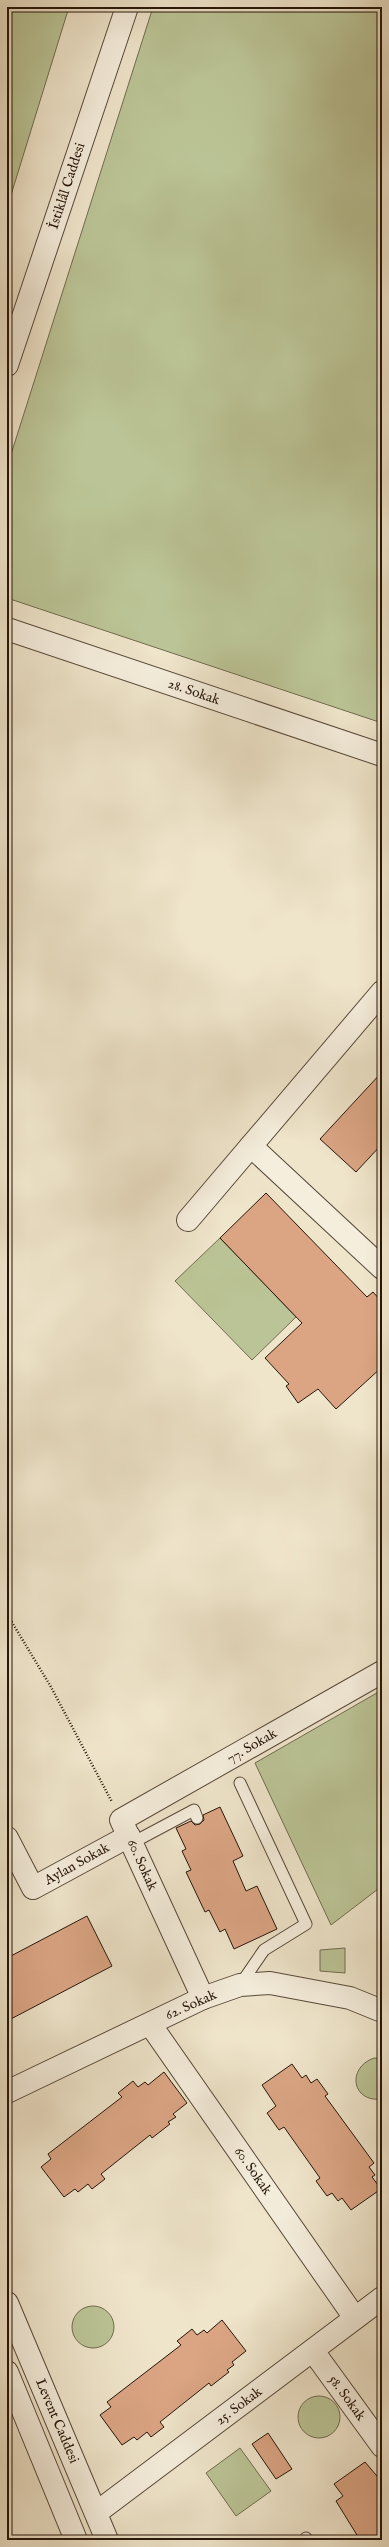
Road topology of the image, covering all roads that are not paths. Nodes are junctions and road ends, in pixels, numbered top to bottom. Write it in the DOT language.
graph roads {
  1 [pos="127,7"];
  2 [pos="7,366"];
  3 [pos="7,629"];
  4 [pos="382,755"];
  5 [pos="382,992"];
  6 [pos="251,1146"];
  7 [pos="188,1220"];
  8 [pos="382,1268"];
  9 [pos="382,1672"];
  10 [pos="240,1783"];
  11 [pos="197,1818"];
  12 [pos="127,1833"];
  13 [pos="7,1838"];
  14 [pos="240,1985"];
  15 [pos="203,1998"];
  16 [pos="382,2011"];
  17 [pos="150,2024"];
  18 [pos="8,2092"];
  19 [pos="382,2298"];
  20 [pos="7,2303"];
  21 [pos="355,2318"];
  22 [pos="313,2351"];
  23 [pos="7,2372"];
  24 [pos="382,2446"];
  25 [pos="96,2513"];
  26 [pos="76,2540"];
  27 [pos="107,2540"];
  1 -- 2 [label="street, İstiklâl Caddesi"];
  3 -- 4 [label="street, 28. Sokak"];
  5 -- 6 [label="street"];
  6 -- 7 [label="street"];
  6 -- 8 [label="street"];
  9 -- 12 [label="street, 77. Sokak"];
  10 -- 14 [label="lane"];
  11 -- 12 [label="lane"];
  12 -- 13 [label="street, Aylan Sokak"];
  12 -- 15 [label="street, 60. Sokak"];
  14 -- 15 [label="street, 62. Sokak"];
  14 -- 16 [label="street, 62. Sokak"];
  15 -- 17 [label="street, 62. Sokak"];
  17 -- 18 [label="street, 62. Sokak"];
  17 -- 21 [label="street, 60. Sokak"];
  19 -- 21 [label="street, 25. Sokak"];
  20 -- 25 [label="street, Levent Caddesi"];
  21 -- 22 [label="street, 25. Sokak"];
  22 -- 24 [label="street, 58. Sokak"];
  22 -- 25 [label="street, 25. Sokak"];
  23 -- 26 [label="street"];
  25 -- 27 [label="street, Levent Caddesi"];
}
